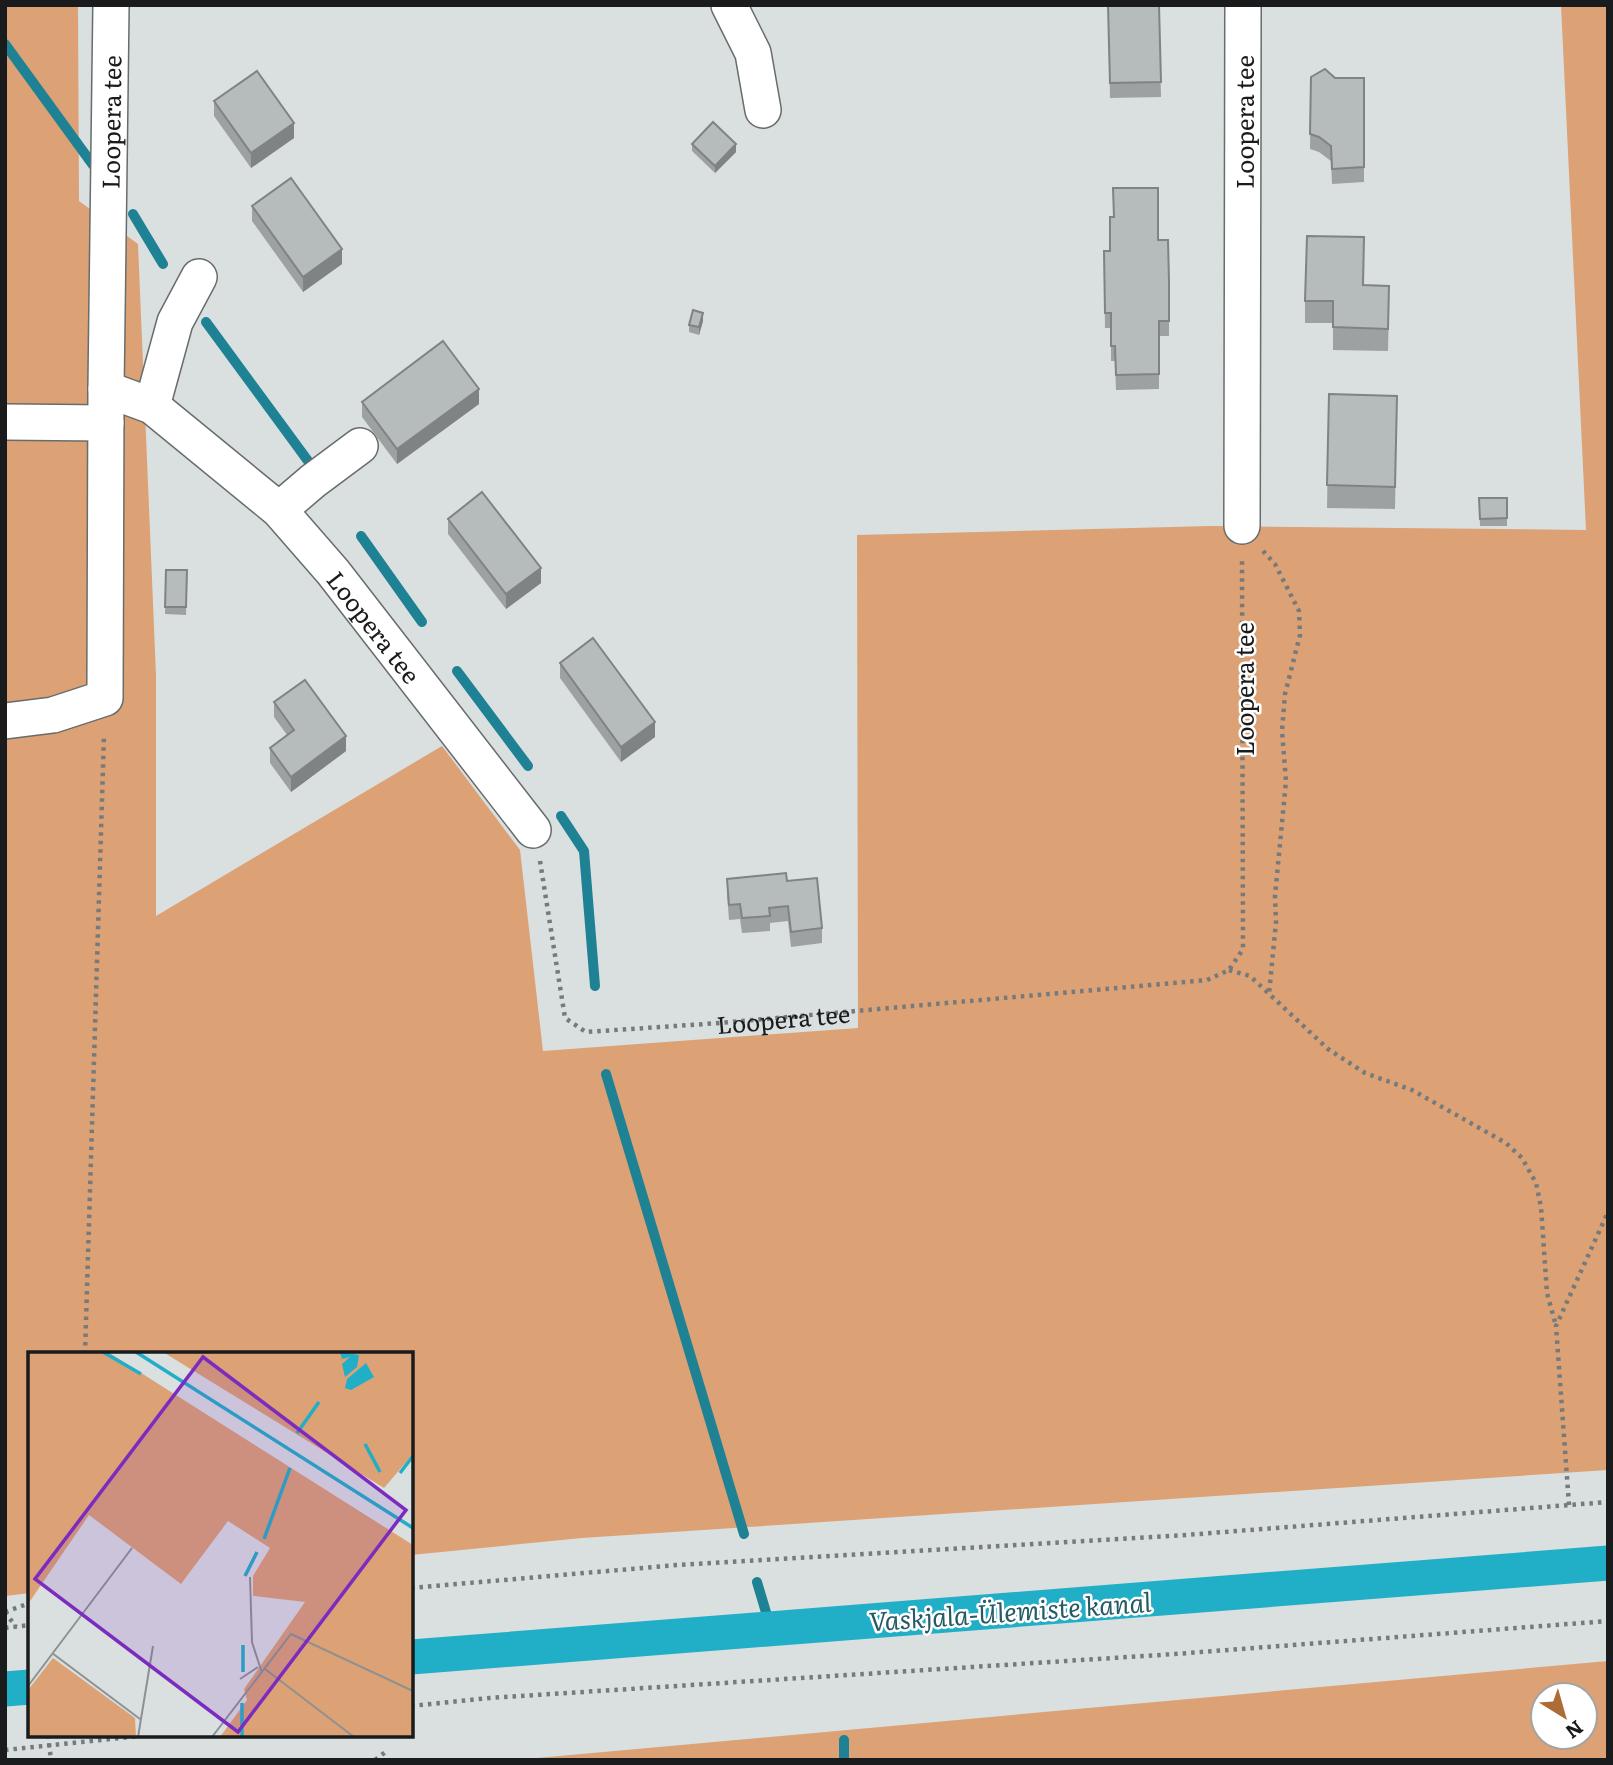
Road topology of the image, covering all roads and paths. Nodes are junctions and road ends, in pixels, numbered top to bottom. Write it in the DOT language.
graph roads {
  1 [pos="111,5"];
  2 [pos="729,5"];
  3 [pos="1243,5"];
  4 [pos="763,110"];
  5 [pos="199,276"];
  6 [pos="106,406"];
  7 [pos="152,406"];
  8 [pos="5,422"];
  9 [pos="360,446"];
  10 [pos="279,510"];
  11 [pos="1242,526"];
  12 [pos="105,698"];
  13 [pos="5,721"];
  14 [pos="533,830"];
  15 [pos="1229,970"];
  16 [pos="1269,994"];
  17 [pos="1608,1212"];
  18 [pos="1556,1326"];
  19 [pos="85,1352"];
  20 [pos="1608,1502"];
  21 [pos="1569,1505"];
  22 [pos="413,1588"];
  23 [pos="28,1604"];
  24 [pos="5,1612"];
  25 [pos="1608,1621"];
  26 [pos="28,1625"];
  27 [pos="16,1627"];
  28 [pos="5,1628"];
  29 [pos="413,1706"];
  30 [pos="48,1737"];
  31 [pos="131,1737"];
  32 [pos="49,1746"];
  33 [pos="5,1750"];
  34 [pos="388,1750"];
  35 [pos="51,1760"];
  36 [pos="375,1760"];
  1 -- 6 [label="street, Loopera tee"];
  2 -- 4 [label="street"];
  3 -- 11 [label="street, Loopera tee"];
  5 -- 7 [label="street"];
  6 -- 7 [label="street, Loopera tee"];
  6 -- 8 [label="street"];
  6 -- 12 [label="street"];
  7 -- 10 [label="street, Loopera tee"];
  9 -- 10 [label="street"];
  10 -- 14 [label="street, Loopera tee"];
  11 -- 15 [label="path, Loopera tee"];
  11 -- 16 [label="path"];
  12 -- 13 [label="street"];
  12 -- 19 [label="path"];
  14 -- 15 [label="path, Loopera tee"];
  15 -- 16 [label="path"];
  16 -- 18 [label="path"];
  17 -- 18 [label="path"];
  18 -- 21 [label="path"];
  20 -- 21 [label="path"];
  21 -- 22 [label="path"];
  23 -- 24 [label="path"];
  24 -- 27 [label="path"];
  25 -- 29 [label="path"];
  26 -- 27 [label="path"];
  27 -- 28 [label="path"];
  30 -- 32 [label="path"];
  31 -- 32 [label="path"];
  32 -- 33 [label="path"];
  32 -- 35 [label="path"];
  34 -- 36 [label="path"];
}
